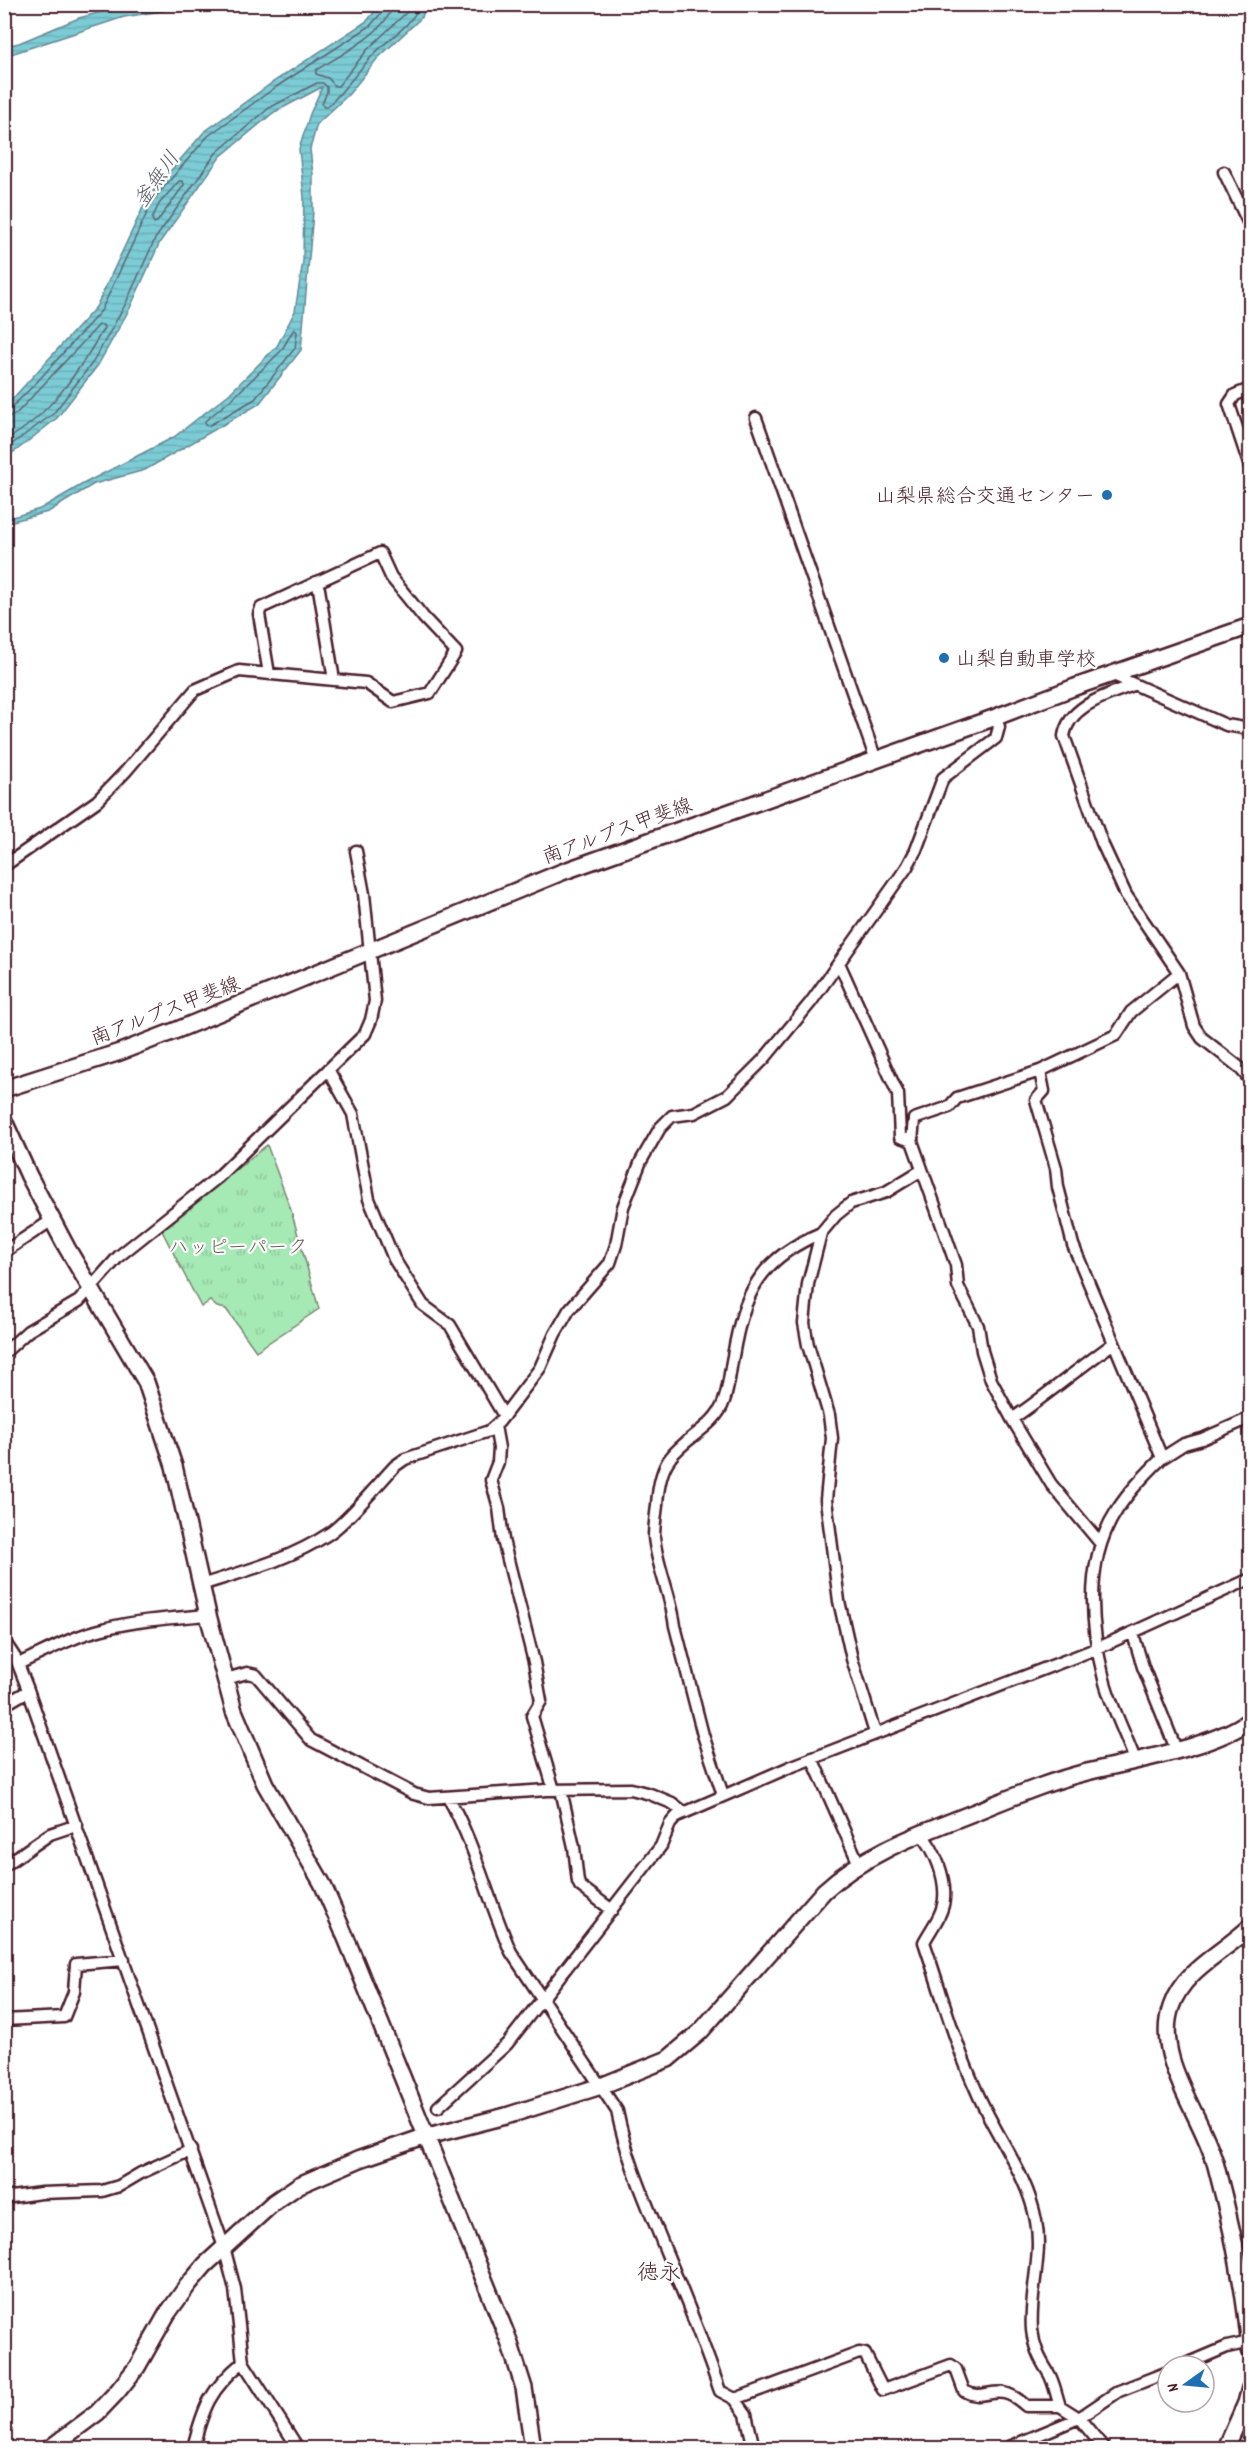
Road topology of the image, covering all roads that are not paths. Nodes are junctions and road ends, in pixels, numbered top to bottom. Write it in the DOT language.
graph roads {
  1 [pos="1224,172"];
  2 [pos="1251,226"];
  3 [pos="1251,389"];
  4 [pos="756,418"];
  5 [pos="1251,467"];
  6 [pos="316,582"];
  7 [pos="1251,626"];
  8 [pos="269,674"];
  9 [pos="1111,674"];
  10 [pos="334,680"];
  11 [pos="1133,685"];
  12 [pos="1075,687"];
  13 [pos="1087,704"];
  14 [pos="996,717"];
  15 [pos="1251,729"];
  16 [pos="876,760"];
  17 [pos="356,851"];
  18 [pos="4,866"];
  19 [pos="370,950"];
  20 [pos="839,963"];
  21 [pos="1179,973"];
  22 [pos="329,1071"];
  23 [pos="1040,1071"];
  24 [pos="1251,1080"];
  25 [pos="4,1089"];
  26 [pos="4,1121"];
  27 [pos="912,1141"];
  28 [pos="922,1170"];
  29 [pos="52,1220"];
  30 [pos="820,1233"];
  31 [pos="4,1252"];
  32 [pos="91,1287"];
  33 [pos="1114,1343"];
  34 [pos="4,1353"];
  35 [pos="504,1416"];
  36 [pos="1251,1418"];
  37 [pos="1012,1419"];
  38 [pos="495,1426"];
  39 [pos="1162,1458"];
  40 [pos="1101,1544"];
  41 [pos="1251,1579"];
  42 [pos="201,1585"];
  43 [pos="208,1615"];
  44 [pos="1132,1634"];
  45 [pos="4,1641"];
  46 [pos="1098,1648"];
  47 [pos="18,1664"];
  48 [pos="226,1679"];
  49 [pos="28,1691"];
  50 [pos="4,1705"];
  51 [pos="1251,1719"];
  52 [pos="875,1733"];
  53 [pos="1176,1749"];
  54 [pos="812,1758"];
  55 [pos="1136,1760"];
  56 [pos="557,1790"];
  57 [pos="723,1795"];
  58 [pos="448,1797"];
  59 [pos="684,1812"];
  60 [pos="77,1826"];
  61 [pos="921,1834"];
  62 [pos="859,1864"];
  63 [pos="4,1866"];
  64 [pos="612,1910"];
  65 [pos="1251,1927"];
  66 [pos="124,1960"];
  67 [pos="543,1998"];
  68 [pos="4,2020"];
  69 [pos="601,2086"];
  70 [pos="438,2107"];
  71 [pos="424,2137"];
  72 [pos="191,2150"];
  73 [pos="4,2198"];
  74 [pos="224,2247"];
  75 [pos="1250,2342"];
  76 [pos="1251,2350"];
  77 [pos="1210,2354"];
  78 [pos="243,2362"];
  79 [pos="1156,2377"];
  80 [pos="1251,2388"];
  81 [pos="735,2399"];
  82 [pos="1060,2406"];
  83 [pos="1079,2418"];
  84 [pos="50,2448"];
  85 [pos="193,2448"];
  86 [pos="298,2448"];
  87 [pos="533,2448"];
  88 [pos="754,2448"];
  89 [pos="1007,2448"];
  90 [pos="1104,2448"];
  91 [pos="1226,2448"];
  1 -- 2 [label="street"];
  3 -- 5 [label="street"];
  4 -- 16 [label="street"];
  6 -- 8 [label="street"];
  6 -- 10 [label="street"];
  6 -- 10 [label="street"];
  7 -- 9 [label="street, 南アルプス甲斐線"];
  8 -- 10 [label="street"];
  8 -- 18 [label="street"];
  9 -- 11 [label="street"];
  9 -- 12 [label="street, 南アルプス甲斐線"];
  11 -- 13 [label="street"];
  11 -- 15 [label="street"];
  12 -- 13 [label="street"];
  12 -- 14 [label="street, 南アルプス甲斐線"];
  13 -- 21 [label="street"];
  14 -- 16 [label="street, 南アルプス甲斐線"];
  14 -- 20 [label="street"];
  16 -- 19 [label="street, 南アルプス甲斐線"];
  17 -- 19 [label="street"];
  19 -- 22 [label="street"];
  19 -- 25 [label="street, 南アルプス甲斐線"];
  20 -- 27 [label="street"];
  20 -- 35 [label="street"];
  21 -- 23 [label="street"];
  21 -- 24 [label="street"];
  22 -- 32 [label="street"];
  22 -- 35 [label="street"];
  23 -- 27 [label="street"];
  23 -- 33 [label="street"];
  26 -- 29 [label="street"];
  27 -- 28 [label="street"];
  28 -- 30 [label="street"];
  28 -- 37 [label="street"];
  29 -- 31 [label="street"];
  29 -- 32 [label="street"];
  30 -- 52 [label="street"];
  30 -- 57 [label="street"];
  32 -- 34 [label="street"];
  32 -- 42 [label="street"];
  33 -- 37 [label="street"];
  33 -- 39 [label="street"];
  35 -- 38 [label="street"];
  36 -- 39 [label="street"];
  37 -- 40 [label="street"];
  38 -- 42 [label="street"];
  38 -- 56 [label="street"];
  39 -- 40 [label="street"];
  40 -- 46 [label="street"];
  41 -- 44 [label="street"];
  42 -- 43 [label="street"];
  43 -- 47 [label="street"];
  43 -- 48 [label="street"];
  44 -- 46 [label="street"];
  44 -- 53 [label="street"];
  45 -- 47 [label="street"];
  46 -- 52 [label="street"];
  46 -- 55 [label="street"];
  47 -- 49 [label="street"];
  48 -- 58 [label="street"];
  48 -- 71 [label="street"];
  49 -- 50 [label="street"];
  49 -- 60 [label="street"];
  51 -- 53 [label="street"];
  52 -- 54 [label="street"];
  53 -- 55 [label="street"];
  54 -- 57 [label="street"];
  54 -- 62 [label="street"];
  55 -- 61 [label="street"];
  56 -- 58 [label="street"];
  56 -- 59 [label="street"];
  56 -- 64 [label="street"];
  57 -- 59 [label="street"];
  58 -- 67 [label="street"];
  59 -- 64 [label="street"];
  60 -- 63 [label="street"];
  60 -- 66 [label="street"];
  61 -- 62 [label="street"];
  61 -- 82 [label="street"];
  62 -- 69 [label="street"];
  64 -- 67 [label="street"];
  65 -- 75 [label="street"];
  66 -- 68 [label="street"];
  66 -- 72 [label="street"];
  67 -- 69 [label="street"];
  67 -- 70 [label="street"];
  69 -- 71 [label="street"];
  69 -- 81 [label="street"];
  71 -- 74 [label="street"];
  71 -- 87 [label="street"];
  72 -- 73 [label="street"];
  72 -- 74 [label="street"];
  74 -- 78 [label="street"];
  74 -- 84 [label="street"];
  75 -- 76 [label="street"];
  75 -- 77 [label="street"];
  78 -- 85 [label="street"];
  78 -- 86 [label="street"];
  79 -- 83 [label="street"];
  80 -- 91 [label="street"];
  81 -- 82 [label="street"];
  81 -- 88 [label="street"];
  82 -- 83 [label="street"];
  83 -- 89 [label="street"];
  83 -- 90 [label="street"];
}
